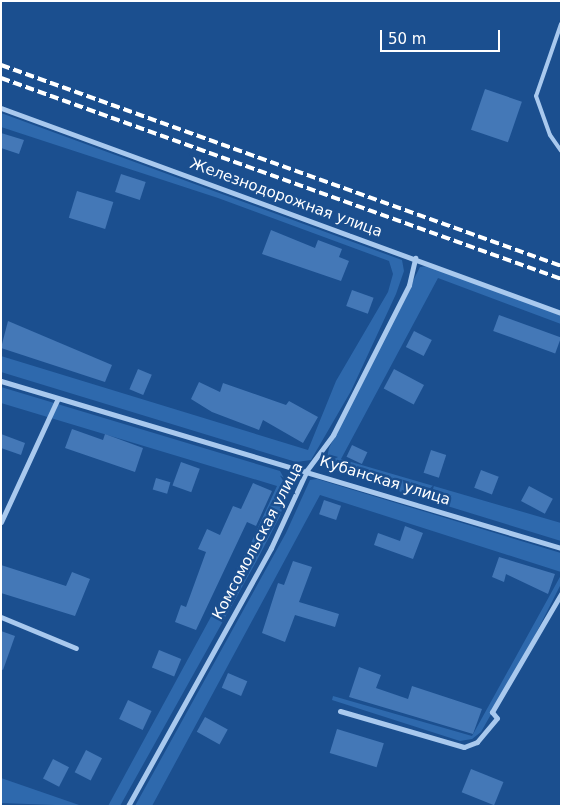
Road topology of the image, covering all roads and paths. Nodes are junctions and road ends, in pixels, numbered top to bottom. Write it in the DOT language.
graph roads {
  1 [pos="561,24"];
  2 [pos="1,108"];
  3 [pos="561,151"];
  4 [pos="415,258"];
  5 [pos="561,313"];
  6 [pos="1,381"];
  7 [pos="58,398"];
  8 [pos="307,470"];
  9 [pos="1,522"];
  10 [pos="561,548"];
  11 [pos="561,594"];
  12 [pos="1,618"];
  13 [pos="76,648"];
  14 [pos="340,711"];
  15 [pos="128,806"];
  1 -- 3 [label="lane"];
  2 -- 4 [label="street, Железнодорожная улица"];
  4 -- 5 [label="street, Железнодорожная улица"];
  4 -- 8 [label="street, Комсомольская улица"];
  6 -- 7 [label="street, Кубанская улица"];
  7 -- 8 [label="street, Кубанская улица"];
  7 -- 9 [label="street"];
  8 -- 10 [label="street, Кубанская улица"];
  8 -- 15 [label="street, Комсомольская улица"];
  11 -- 14 [label="street"];
  12 -- 13 [label="street"];
}
